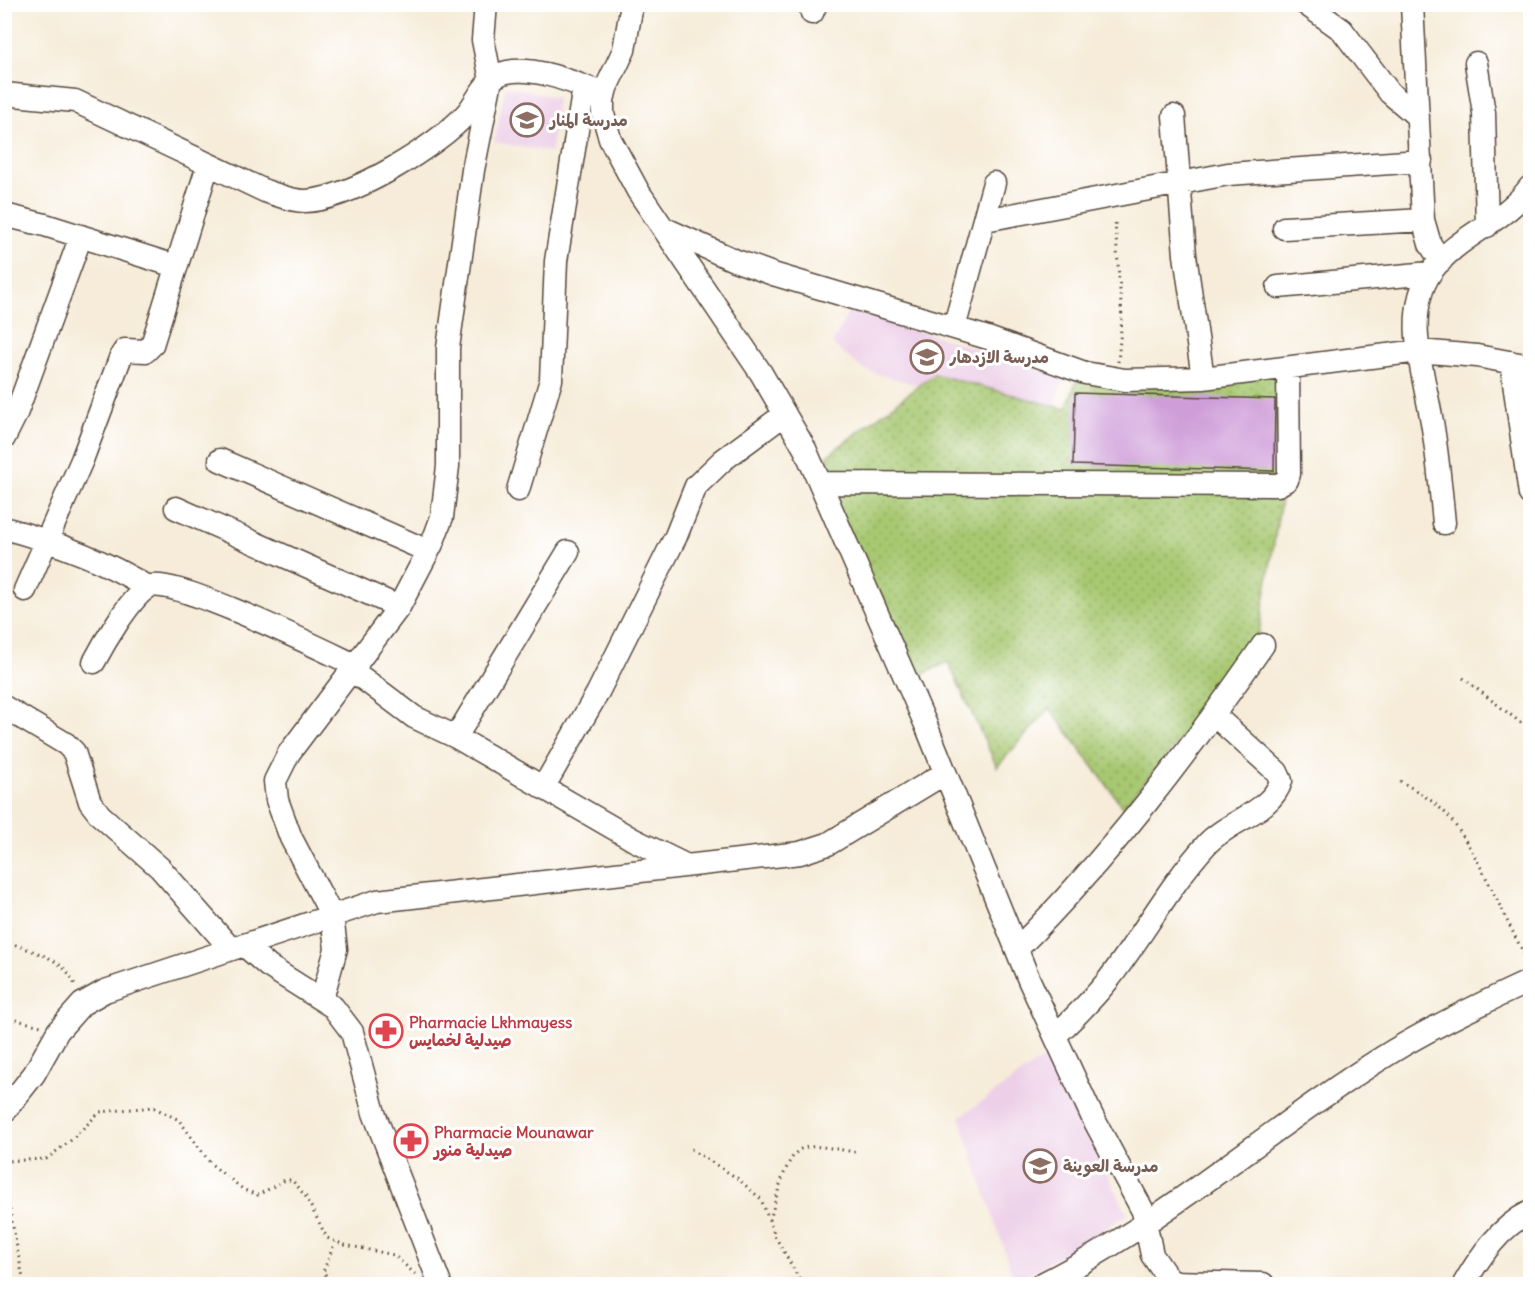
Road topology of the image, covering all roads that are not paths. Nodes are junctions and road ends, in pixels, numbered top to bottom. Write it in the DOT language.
graph roads {
  1 [pos="486,4"];
  2 [pos="632,4"];
  3 [pos="1306,4"];
  4 [pos="1412,4"];
  5 [pos="1476,63"];
  6 [pos="491,80"];
  7 [pos="594,91"];
  8 [pos="4,94"];
  9 [pos="1174,116"];
  10 [pos="1418,117"];
  11 [pos="1421,161"];
  12 [pos="208,165"];
  13 [pos="1178,182"];
  14 [pos="994,183"];
  15 [pos="1530,187"];
  16 [pos="4,215"];
  17 [pos="985,220"];
  18 [pos="1423,220"];
  19 [pos="1487,226"];
  20 [pos="662,228"];
  21 [pos="1284,228"];
  22 [pos="81,236"];
  23 [pos="175,266"];
  24 [pos="1436,267"];
  25 [pos="1278,287"];
  26 [pos="954,328"];
  27 [pos="1419,351"];
  28 [pos="1521,364"];
  29 [pos="1288,369"];
  30 [pos="1203,378"];
  31 [pos="786,414"];
  32 [pos="4,438"];
  33 [pos="220,460"];
  34 [pos="820,483"];
  35 [pos="518,490"];
  36 [pos="1530,494"];
  37 [pos="176,508"];
  38 [pos="1444,523"];
  39 [pos="4,528"];
  40 [pos="47,542"];
  41 [pos="428,551"];
  42 [pos="568,552"];
  43 [pos="147,588"];
  44 [pos="25,590"];
  45 [pos="399,607"];
  46 [pos="1263,645"];
  47 [pos="94,662"];
  48 [pos="355,668"];
  49 [pos="4,707"];
  50 [pos="1214,715"];
  51 [pos="456,737"];
  52 [pos="945,773"];
  53 [pos="543,788"];
  54 [pos="685,866"];
  55 [pos="332,916"];
  56 [pos="238,947"];
  57 [pos="1017,949"];
  58 [pos="1530,981"];
  59 [pos="322,999"];
  60 [pos="1056,1035"];
  61 [pos="4,1112"];
  62 [pos="1530,1212"];
  63 [pos="1147,1225"];
  64 [pos="430,1282"];
  65 [pos="1171,1283"];
  66 [pos="1042,1284"];
  67 [pos="1263,1284"];
  68 [pos="1464,1284"];
  1 -- 6 [label="street"];
  2 -- 7 [label="street"];
  3 -- 10 [label="street"];
  4 -- 10 [label="street"];
  5 -- 19 [label="street"];
  6 -- 7 [label="street"];
  6 -- 12 [label="street"];
  6 -- 41 [label="street"];
  7 -- 20 [label="street"];
  7 -- 35 [label="street"];
  8 -- 12 [label="street"];
  9 -- 13 [label="street"];
  10 -- 11 [label="street"];
  11 -- 13 [label="street"];
  11 -- 18 [label="street"];
  12 -- 23 [label="street"];
  13 -- 17 [label="street"];
  13 -- 30 [label="street"];
  14 -- 17 [label="street"];
  15 -- 19 [label="street"];
  16 -- 22 [label="street"];
  17 -- 26 [label="street"];
  18 -- 21 [label="street"];
  18 -- 24 [label="street"];
  19 -- 24 [label="street"];
  20 -- 26 [label="street"];
  20 -- 31 [label="street"];
  22 -- 23 [label="street"];
  22 -- 32 [label="street"];
  23 -- 40 [label="street"];
  24 -- 25 [label="street"];
  24 -- 27 [label="street"];
  26 -- 30 [label="street"];
  27 -- 28 [label="street"];
  27 -- 29 [label="street"];
  27 -- 38 [label="street"];
  28 -- 36 [label="street"];
  29 -- 30 [label="street"];
  29 -- 34 [label="street"];
  31 -- 34 [label="street"];
  31 -- 53 [label="street"];
  33 -- 41 [label="street"];
  34 -- 52 [label="street"];
  37 -- 45 [label="street"];
  39 -- 40 [label="street"];
  40 -- 43 [label="street"];
  40 -- 44 [label="street"];
  41 -- 45 [label="street"];
  42 -- 51 [label="street"];
  43 -- 47 [label="street"];
  43 -- 48 [label="street"];
  45 -- 48 [label="street"];
  46 -- 50 [label="street"];
  48 -- 51 [label="street"];
  48 -- 55 [label="street"];
  49 -- 56 [label="street"];
  50 -- 57 [label="street"];
  50 -- 60 [label="street"];
  51 -- 53 [label="street"];
  52 -- 54 [label="street"];
  52 -- 57 [label="street"];
  53 -- 54 [label="street"];
  54 -- 55 [label="street"];
  55 -- 56 [label="street"];
  55 -- 59 [label="street"];
  56 -- 59 [label="street"];
  56 -- 61 [label="street"];
  57 -- 60 [label="street"];
  58 -- 63 [label="street"];
  59 -- 64 [label="street"];
  60 -- 63 [label="street"];
  62 -- 68 [label="street"];
  63 -- 65 [label="street"];
  63 -- 66 [label="street"];
  65 -- 67 [label="street"];
}
